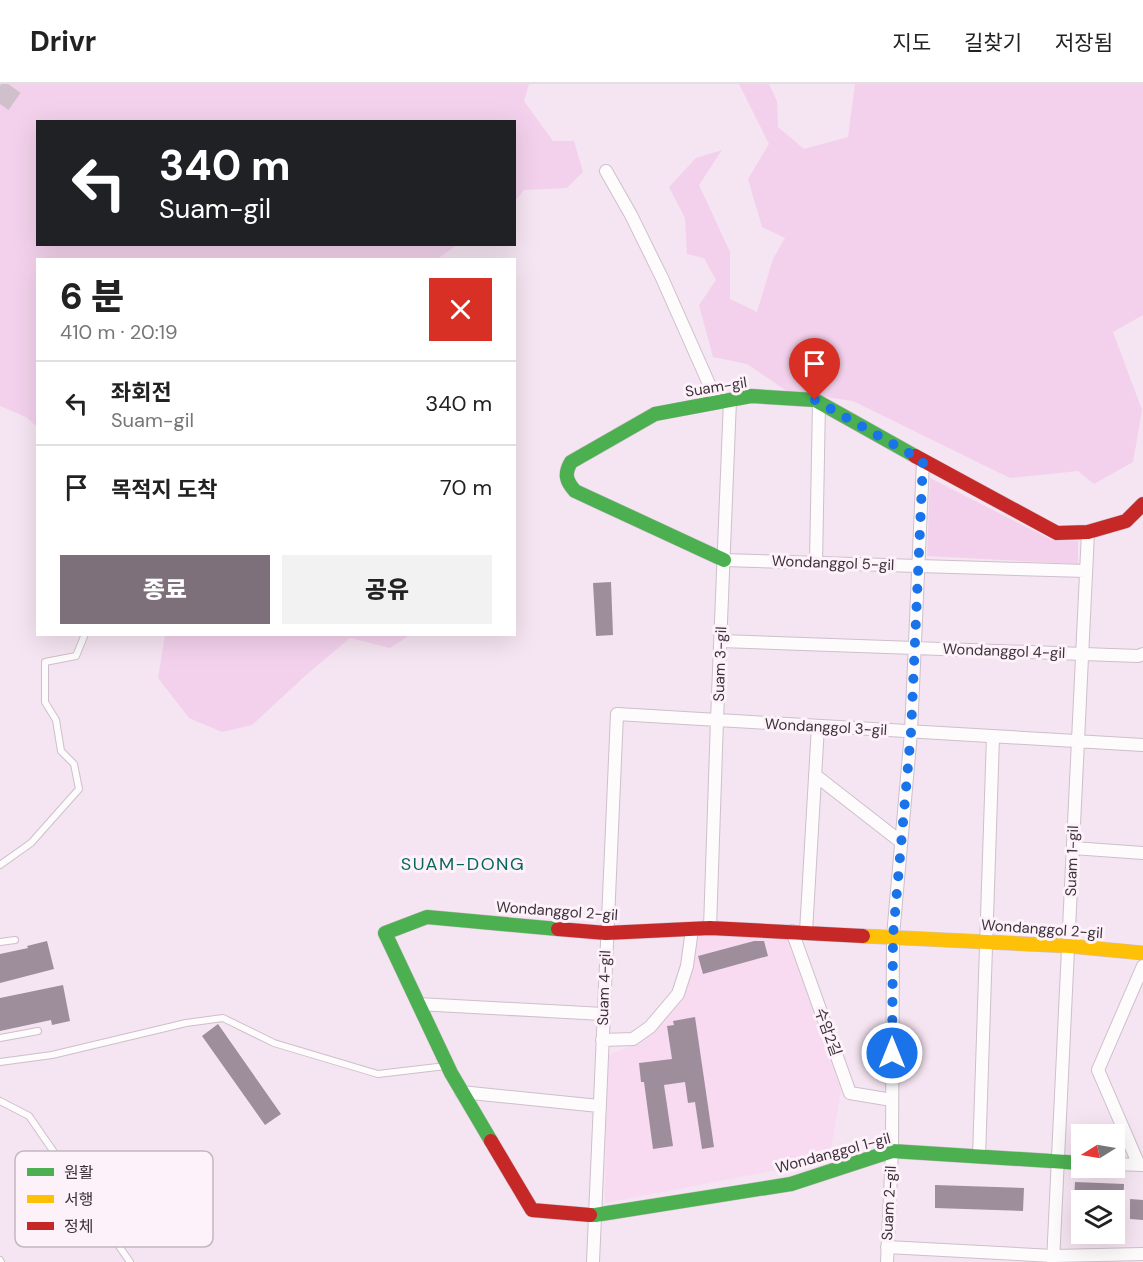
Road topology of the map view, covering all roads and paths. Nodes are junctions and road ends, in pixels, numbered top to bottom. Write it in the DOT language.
graph roads {
  1 [pos="606,171"];
  2 [pos="724,401"];
  3 [pos="819,402"];
  4 [pos="923,461"];
  5 [pos="1143,504"];
  6 [pos="1088,532"];
  7 [pos="724,560"];
  8 [pos="816,563"];
  9 [pos="918,566"];
  10 [pos="1086,571"];
  11 [pos="84,636"];
  12 [pos="721,641"];
  13 [pos="915,648"];
  14 [pos="1082,654"];
  15 [pos="1143,654"];
  16 [pos="617,714"];
  17 [pos="717,720"];
  18 [pos="818,726"];
  19 [pos="911,732"];
  20 [pos="993,737"];
  21 [pos="1077,742"];
  22 [pos="1143,745"];
  23 [pos="815,776"];
  24 [pos="901,842"];
  25 [pos="1073,848"];
  26 [pos="1143,853"];
  27 [pos="0,865"];
  28 [pos="692,928"];
  29 [pos="710,928"];
  30 [pos="799,932"];
  31 [pos="606,933"];
  32 [pos="893,936"];
  33 [pos="15,940"];
  34 [pos="0,942"];
  35 [pos="986,942"];
  36 [pos="1069,946"];
  37 [pos="1143,953"];
  38 [pos="1143,966"];
  39 [pos="418,1004"];
  40 [pos="603,1014"];
  41 [pos="38,1031"];
  42 [pos="0,1038"];
  43 [pos="602,1040"];
  44 [pos="0,1062"];
  45 [pos="448,1066"];
  46 [pos="461,1092"];
  47 [pos="892,1100"];
  48 [pos="0,1101"];
  49 [pos="599,1106"];
  50 [pos="53,1151"];
  51 [pos="892,1151"];
  52 [pos="979,1157"];
  53 [pos="1058,1162"];
  54 [pos="1071,1163"];
  55 [pos="1125,1164"];
  56 [pos="1141,1165"];
  57 [pos="595,1215"];
  58 [pos="120,1247"];
  59 [pos="887,1247"];
  60 [pos="1143,1254"];
  61 [pos="1053,1259"];
  62 [pos="130,1262"];
  63 [pos="593,1262"];
  64 [pos="887,1262"];
  1 -- 2 [label="street"];
  2 -- 3 [label="street, Suam-gil"];
  2 -- 7 [label="street, Suam 3-gil"];
  2 -- 7 [label="street, Suam-gil"];
  3 -- 4 [label="street, Suam-gil"];
  3 -- 8 [label="street"];
  4 -- 6 [label="street, Suam-gil"];
  4 -- 9 [label="street, Suam 2-gil"];
  5 -- 6 [label="street, Suam-gil"];
  6 -- 10 [label="street, Suam 1-gil"];
  7 -- 8 [label="street, Wondanggol 5-gil"];
  7 -- 12 [label="street, Suam 3-gil"];
  8 -- 9 [label="street, Wondanggol 5-gil"];
  9 -- 10 [label="street, Wondanggol 5-gil"];
  9 -- 13 [label="street, Suam 2-gil"];
  10 -- 14 [label="street, Suam 1-gil"];
  11 -- 27 [label="lane"];
  12 -- 13 [label="street, Wondanggol 4-gil"];
  12 -- 17 [label="street, Suam 3-gil"];
  13 -- 14 [label="street, Wondanggol 4-gil"];
  13 -- 19 [label="street, Suam 2-gil"];
  14 -- 15 [label="street, Wondanggol 4-gil"];
  14 -- 21 [label="street, Suam 1-gil"];
  16 -- 17 [label="street, Wondanggol 3-gil"];
  16 -- 31 [label="street, Suam 4-gil"];
  17 -- 18 [label="street, Wondanggol 3-gil"];
  17 -- 29 [label="street, Suam 3-gil"];
  18 -- 19 [label="street, Wondanggol 3-gil"];
  18 -- 23 [label="street"];
  19 -- 20 [label="street, Wondanggol 3-gil"];
  19 -- 24 [label="street, Suam 2-gil"];
  20 -- 21 [label="street, Wondanggol 3-gil"];
  20 -- 35 [label="street"];
  21 -- 22 [label="street, Wondanggol 3-gil"];
  21 -- 25 [label="street, Suam 1-gil"];
  23 -- 24 [label="street"];
  23 -- 30 [label="street"];
  24 -- 32 [label="street, Suam 2-gil"];
  25 -- 26 [label="street"];
  25 -- 36 [label="street, Suam 1-gil"];
  28 -- 29 [label="street, Wondanggol 2-gil"];
  28 -- 31 [label="street, Wondanggol 2-gil"];
  28 -- 43 [label="street"];
  29 -- 30 [label="street, Wondanggol 2-gil"];
  30 -- 32 [label="street, Wondanggol 2-gil"];
  30 -- 47 [label="street, 수암2길"];
  31 -- 39 [label="street, Wondanggol 2-gil"];
  31 -- 40 [label="street, Suam 4-gil"];
  32 -- 35 [label="street, Wondanggol 2-gil"];
  32 -- 47 [label="street, Suam 2-gil"];
  33 -- 34 [label="lane"];
  35 -- 36 [label="street, Wondanggol 2-gil"];
  35 -- 52 [label="street"];
  36 -- 37 [label="street, Wondanggol 2-gil"];
  36 -- 53 [label="street, Suam 1-gil"];
  38 -- 56 [label="street"];
  39 -- 40 [label="street"];
  39 -- 45 [label="street, Wondanggol 2-gil"];
  40 -- 43 [label="street, Suam 4-gil"];
  41 -- 42 [label="lane"];
  43 -- 49 [label="street, Suam 4-gil"];
  44 -- 45 [label="lane"];
  45 -- 46 [label="street, Wondanggol 2-gil"];
  46 -- 49 [label="street"];
  46 -- 57 [label="street, Wondanggol 2-gil"];
  47 -- 51 [label="street, Suam 2-gil"];
  48 -- 50 [label="lane"];
  49 -- 57 [label="street, Suam 4-gil"];
  51 -- 52 [label="street, Wondanggol 1-gil"];
  51 -- 57 [label="street, Wondanggol 1-gil"];
  51 -- 59 [label="street, Suam 2-gil"];
  52 -- 53 [label="street, Wondanggol 1-gil"];
  53 -- 54 [label="street, Wondanggol 1-gil"];
  53 -- 61 [label="street, Suam 1-gil"];
  55 -- 56 [label="street"];
  57 -- 63 [label="street, Suam 4-gil"];
  58 -- 62 [label="lane"];
  59 -- 61 [label="street"];
  59 -- 64 [label="street, Suam 2-gil"];
  60 -- 61 [label="street"];
}
